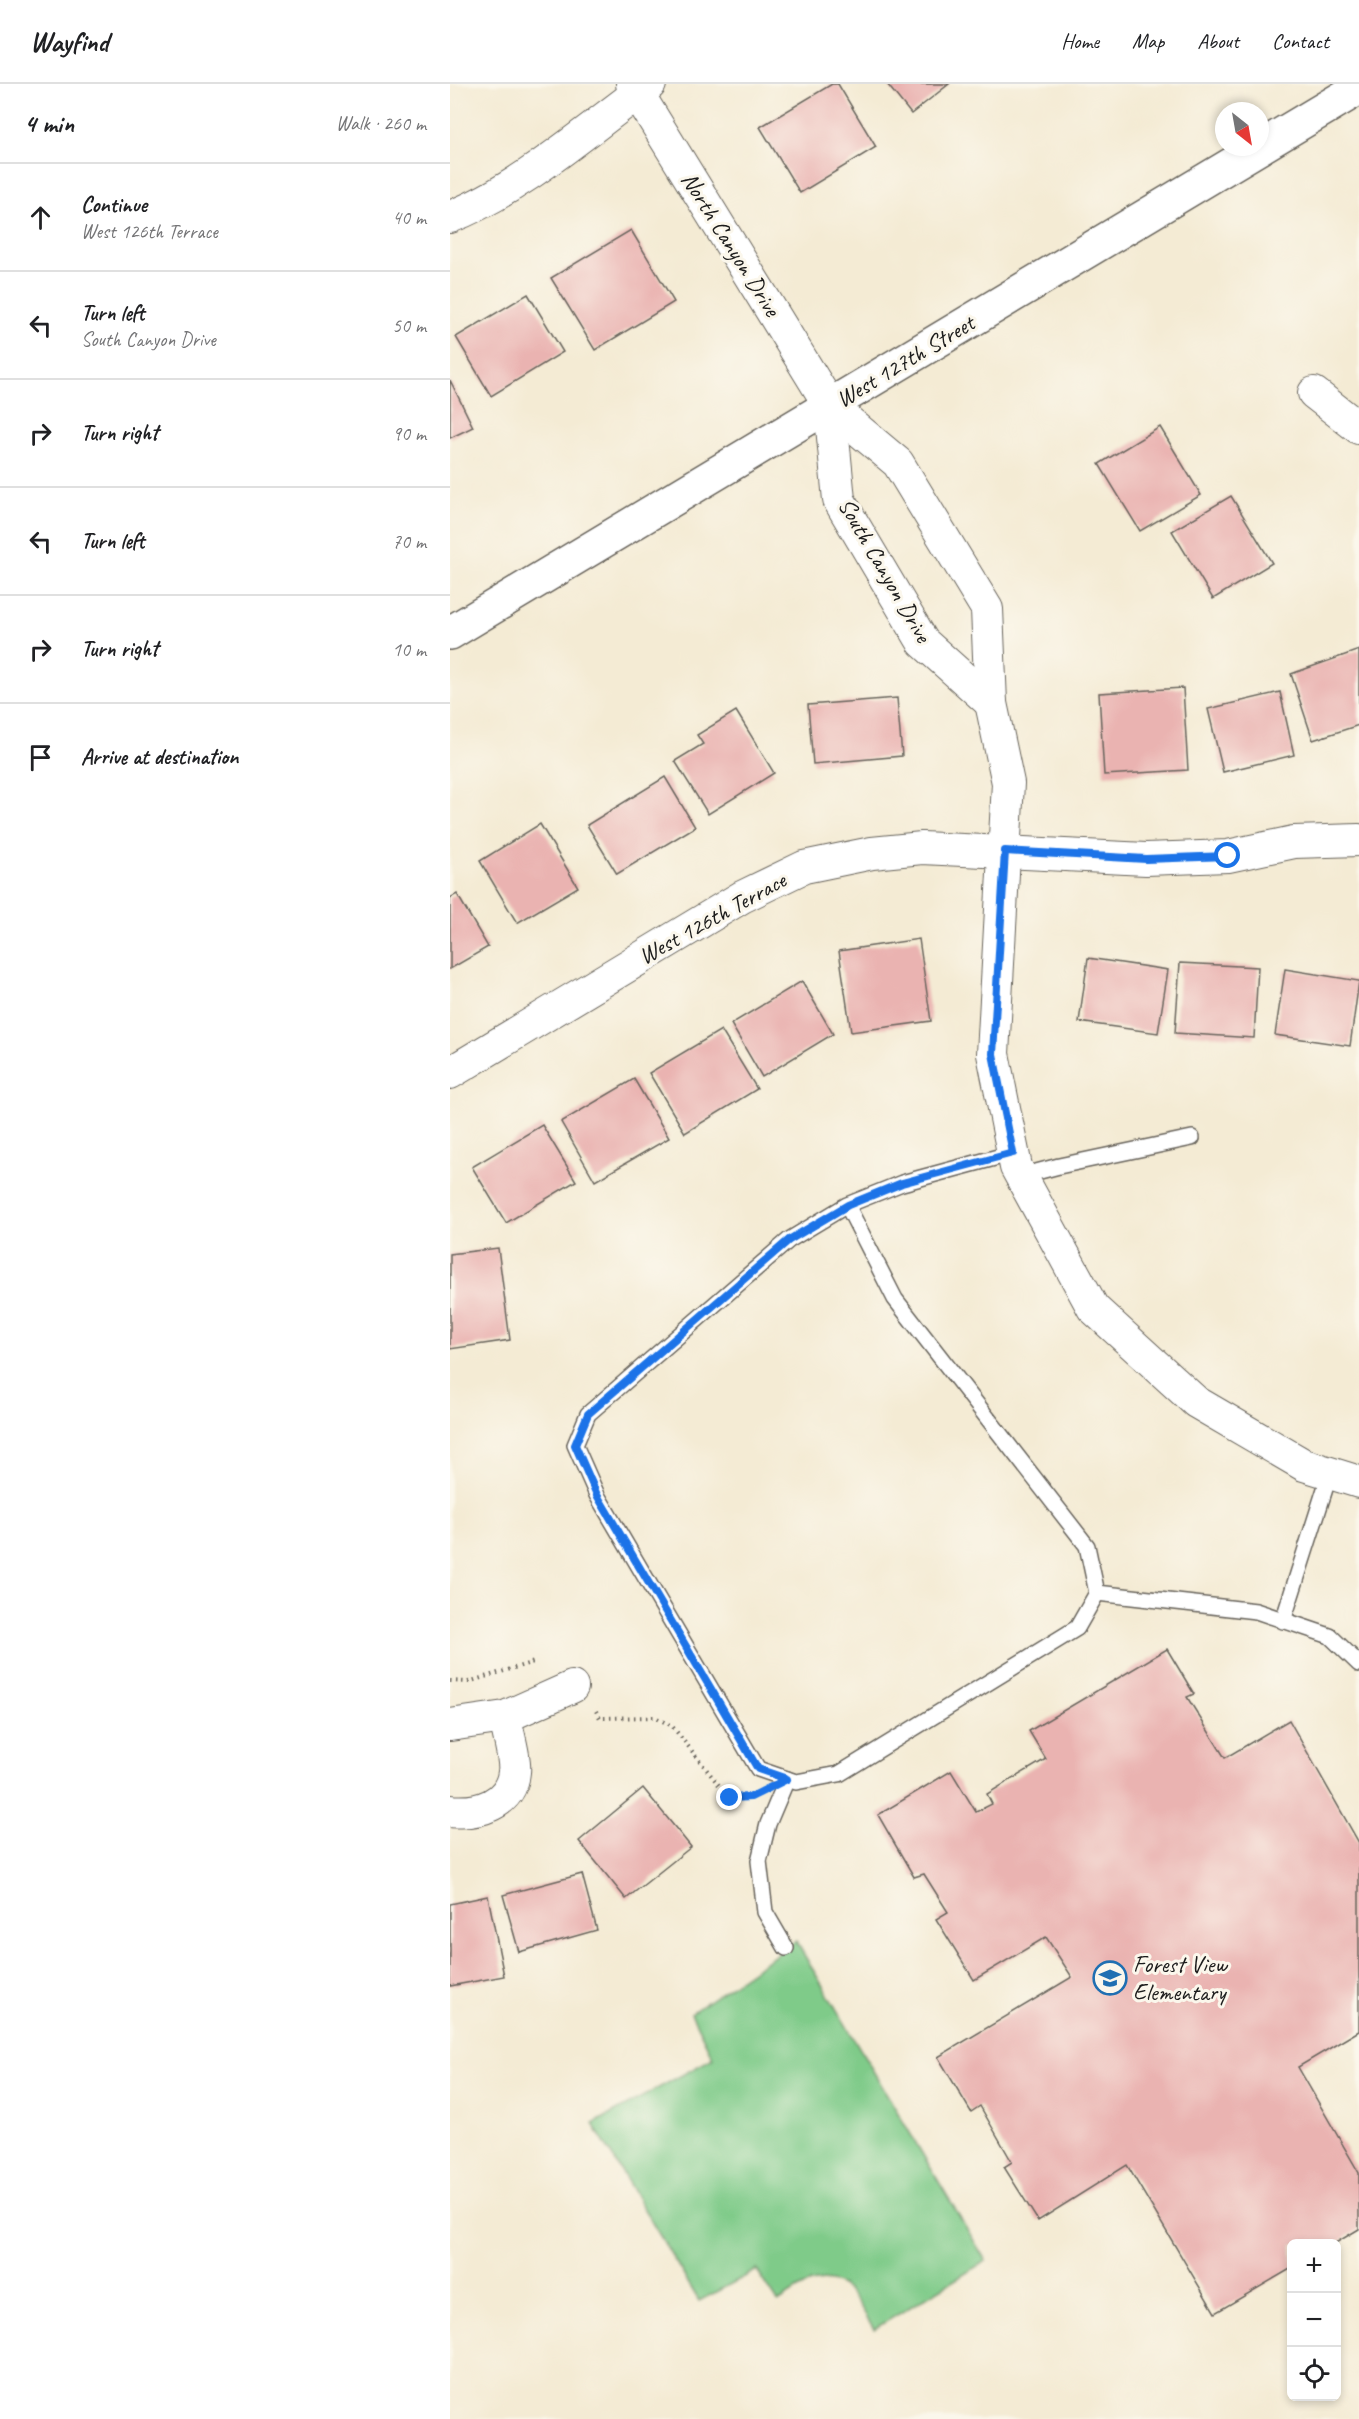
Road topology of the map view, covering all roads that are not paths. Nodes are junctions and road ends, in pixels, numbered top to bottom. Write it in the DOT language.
graph roads {
  1 [pos="640,87"];
  2 [pos="1359,88"];
  3 [pos="450,217"];
  4 [pos="1314,393"];
  5 [pos="830,406"];
  6 [pos="1359,428"];
  7 [pos="450,633"];
  8 [pos="991,703"];
  9 [pos="1359,840"];
  10 [pos="1005,851"];
  11 [pos="450,1073"];
  12 [pos="1192,1138"];
  13 [pos="1017,1165"];
  14 [pos="848,1205"];
  15 [pos="1344,1477"];
  16 [pos="1097,1593"];
  17 [pos="1283,1621"];
  18 [pos="1359,1664"];
  19 [pos="572,1688"];
  20 [pos="505,1717"];
  21 [pos="450,1725"];
  22 [pos="787,1779"];
  23 [pos="450,1811"];
  24 [pos="786,1948"];
  1 -- 3 [label="street"];
  1 -- 5 [label="street, North Canyon Drive"];
  2 -- 5 [label="street, West 127th Street"];
  4 -- 6 [label="street"];
  5 -- 7 [label="street, West 127th Street"];
  5 -- 8 [label="street, South Canyon Drive"];
  5 -- 8 [label="street"];
  8 -- 10 [label="street"];
  9 -- 10 [label="street, West 126th Terrace"];
  10 -- 11 [label="street, West 126th Terrace"];
  10 -- 13 [label="street"];
  12 -- 13 [label="lane"];
  13 -- 14 [label="lane"];
  13 -- 15 [label="street"];
  14 -- 16 [label="lane"];
  14 -- 22 [label="lane"];
  15 -- 17 [label="lane"];
  16 -- 17 [label="lane"];
  16 -- 22 [label="lane"];
  17 -- 18 [label="lane"];
  19 -- 20 [label="street"];
  20 -- 21 [label="street"];
  20 -- 23 [label="street"];
  22 -- 24 [label="lane"];
}
